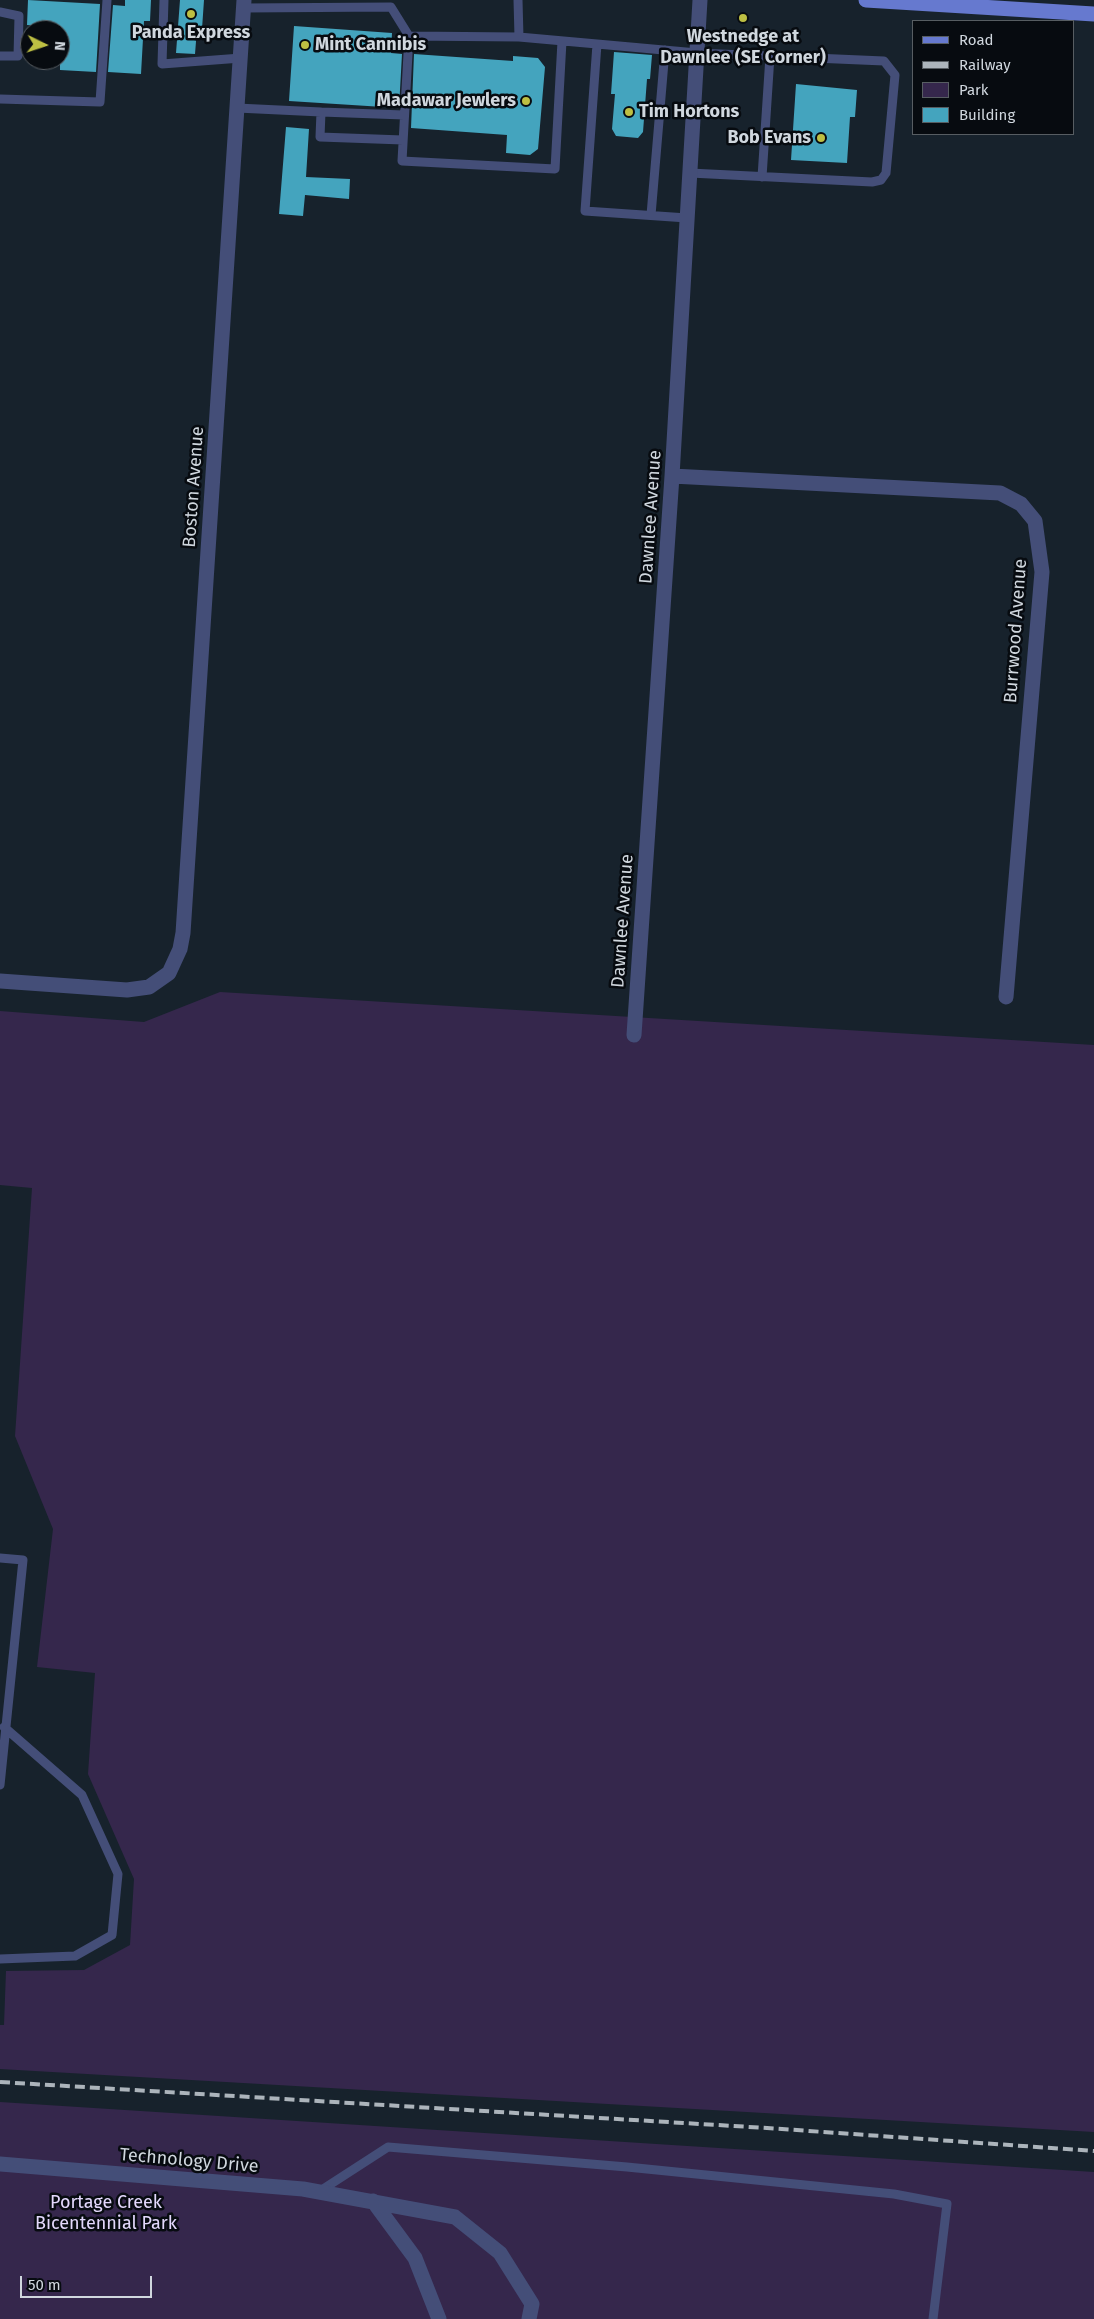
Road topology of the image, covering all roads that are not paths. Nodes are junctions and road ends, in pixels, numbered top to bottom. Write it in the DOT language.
graph roads {
  1 [pos="107,0"];
  2 [pos="164,0"];
  3 [pos="518,0"];
  4 [pos="700,0"];
  5 [pos="866,0"];
  6 [pos="244,4"];
  7 [pos="0,12"];
  8 [pos="1094,14"];
  9 [pos="408,36"];
  10 [pos="519,37"];
  11 [pos="562,41"];
  12 [pos="597,44"];
  13 [pos="665,50"];
  14 [pos="697,53"];
  15 [pos="0,56"];
  16 [pos="770,56"];
  17 [pos="241,58"];
  18 [pos="0,99"];
  19 [pos="237,108"];
  20 [pos="321,112"];
  21 [pos="404,115"];
  22 [pos="403,140"];
  23 [pos="690,172"];
  24 [pos="762,177"];
  25 [pos="651,215"];
  26 [pos="687,218"];
  27 [pos="672,476"];
  28 [pos="0,981"];
  29 [pos="1006,997"];
  30 [pos="634,1035"];
  31 [pos="0,1558"];
  32 [pos="4,1727"];
  33 [pos="0,1785"];
  34 [pos="0,1959"];
  35 [pos="0,2164"];
  36 [pos="320,2192"];
  37 [pos="373,2201"];
  38 [pos="439,2319"];
  39 [pos="529,2319"];
  40 [pos="933,2319"];
  1 -- 18 [label="lane"];
  2 -- 17 [label="lane"];
  3 -- 10 [label="lane"];
  4 -- 14 [label="street, Dawnlee Avenue"];
  5 -- 8 [label="main road"];
  6 -- 9 [label="lane"];
  6 -- 17 [label="street, Boston Avenue"];
  7 -- 15 [label="lane"];
  9 -- 10 [label="lane"];
  9 -- 21 [label="lane"];
  10 -- 11 [label="lane"];
  11 -- 12 [label="lane"];
  11 -- 22 [label="lane"];
  12 -- 13 [label="lane"];
  12 -- 25 [label="lane"];
  13 -- 14 [label="lane"];
  13 -- 25 [label="lane"];
  14 -- 16 [label="lane"];
  14 -- 23 [label="street, Dawnlee Avenue"];
  16 -- 24 [label="lane"];
  16 -- 24 [label="lane"];
  17 -- 19 [label="street, Boston Avenue"];
  19 -- 20 [label="lane"];
  19 -- 28 [label="street, Boston Avenue"];
  20 -- 21 [label="lane"];
  20 -- 22 [label="lane"];
  21 -- 22 [label="lane"];
  23 -- 24 [label="lane"];
  23 -- 26 [label="street, Dawnlee Avenue"];
  25 -- 26 [label="lane"];
  26 -- 27 [label="street, Dawnlee Avenue"];
  27 -- 29 [label="street, Burrwood Avenue"];
  27 -- 30 [label="street, Dawnlee Avenue"];
  31 -- 32 [label="lane"];
  32 -- 33 [label="lane"];
  32 -- 34 [label="lane"];
  35 -- 36 [label="street, Technology Drive"];
  36 -- 37 [label="street, Technology Drive"];
  36 -- 40 [label="lane"];
  37 -- 38 [label="street"];
  37 -- 39 [label="street, Technology Drive"];
}
